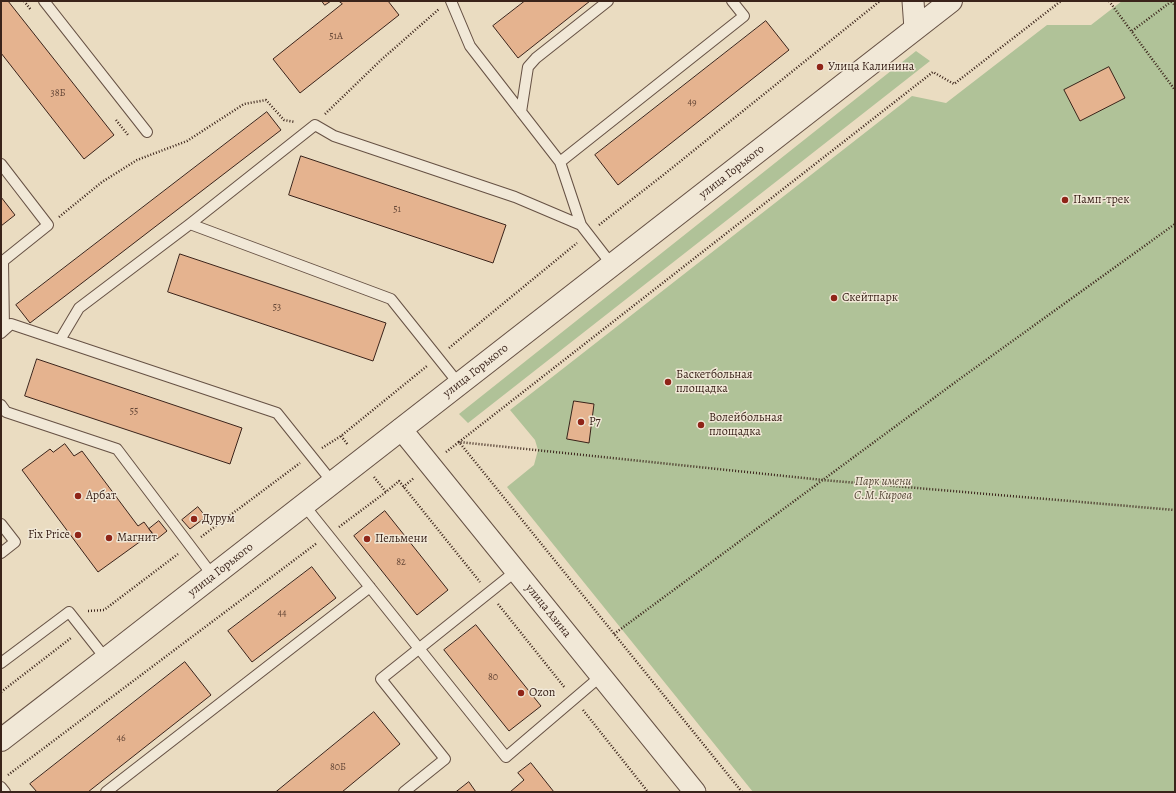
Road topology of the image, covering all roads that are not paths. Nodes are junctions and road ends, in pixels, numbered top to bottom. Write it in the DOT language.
graph roads {
  1 [pos="44,1"];
  2 [pos="608,1"];
  3 [pos="732,1"];
  4 [pos="913,1"];
  5 [pos="950,1"];
  6 [pos="447,3"];
  7 [pos="915,29"];
  8 [pos="521,112"];
  9 [pos="147,132"];
  10 [pos="560,162"];
  11 [pos="1,164"];
  12 [pos="190,224"];
  13 [pos="581,225"];
  14 [pos="612,265"];
  15 [pos="2,331"];
  16 [pos="60,340"];
  17 [pos="459,384"];
  18 [pos="1,405"];
  19 [pos="401,429"];
  20 [pos="333,483"];
  21 [pos="304,505"];
  22 [pos="1,524"];
  23 [pos="1,553"];
  24 [pos="516,571"];
  25 [pos="213,576"];
  26 [pos="370,587"];
  27 [pos="419,648"];
  28 [pos="106,659"];
  29 [pos="1,663"];
  30 [pos="601,676"];
  31 [pos="1,740"];
  32 [pos="1,787"];
  33 [pos="5,792"];
  34 [pos="106,792"];
  35 [pos="404,792"];
  36 [pos="695,792"];
  1 -- 9 [label="lane"];
  2 -- 8 [label="lane"];
  3 -- 10 [label="lane"];
  4 -- 7 [label="street"];
  5 -- 7 [label="street, улица Горького"];
  6 -- 8 [label="lane"];
  7 -- 14 [label="street, улица Горького"];
  8 -- 10 [label="lane"];
  10 -- 13 [label="lane"];
  11 -- 15 [label="lane"];
  12 -- 13 [label="lane"];
  12 -- 16 [label="lane"];
  12 -- 17 [label="lane"];
  13 -- 14 [label="lane"];
  14 -- 17 [label="street, улица Горького"];
  15 -- 16 [label="lane"];
  16 -- 20 [label="lane"];
  17 -- 19 [label="street, улица Горького"];
  18 -- 25 [label="lane"];
  19 -- 20 [label="street, улица Горького"];
  19 -- 24 [label="street, улица Азина"];
  20 -- 21 [label="street, улица Горького"];
  21 -- 25 [label="street, улица Горького"];
  21 -- 26 [label="lane"];
  22 -- 23 [label="lane"];
  24 -- 27 [label="lane"];
  24 -- 30 [label="street, улица Азина"];
  25 -- 28 [label="street, улица Горького"];
  26 -- 27 [label="lane"];
  26 -- 34 [label="lane"];
  27 -- 30 [label="lane"];
  27 -- 35 [label="lane"];
  28 -- 29 [label="lane"];
  28 -- 31 [label="street, улица Горького"];
  30 -- 36 [label="street, улица Азина"];
  32 -- 33 [label="lane"];
}
